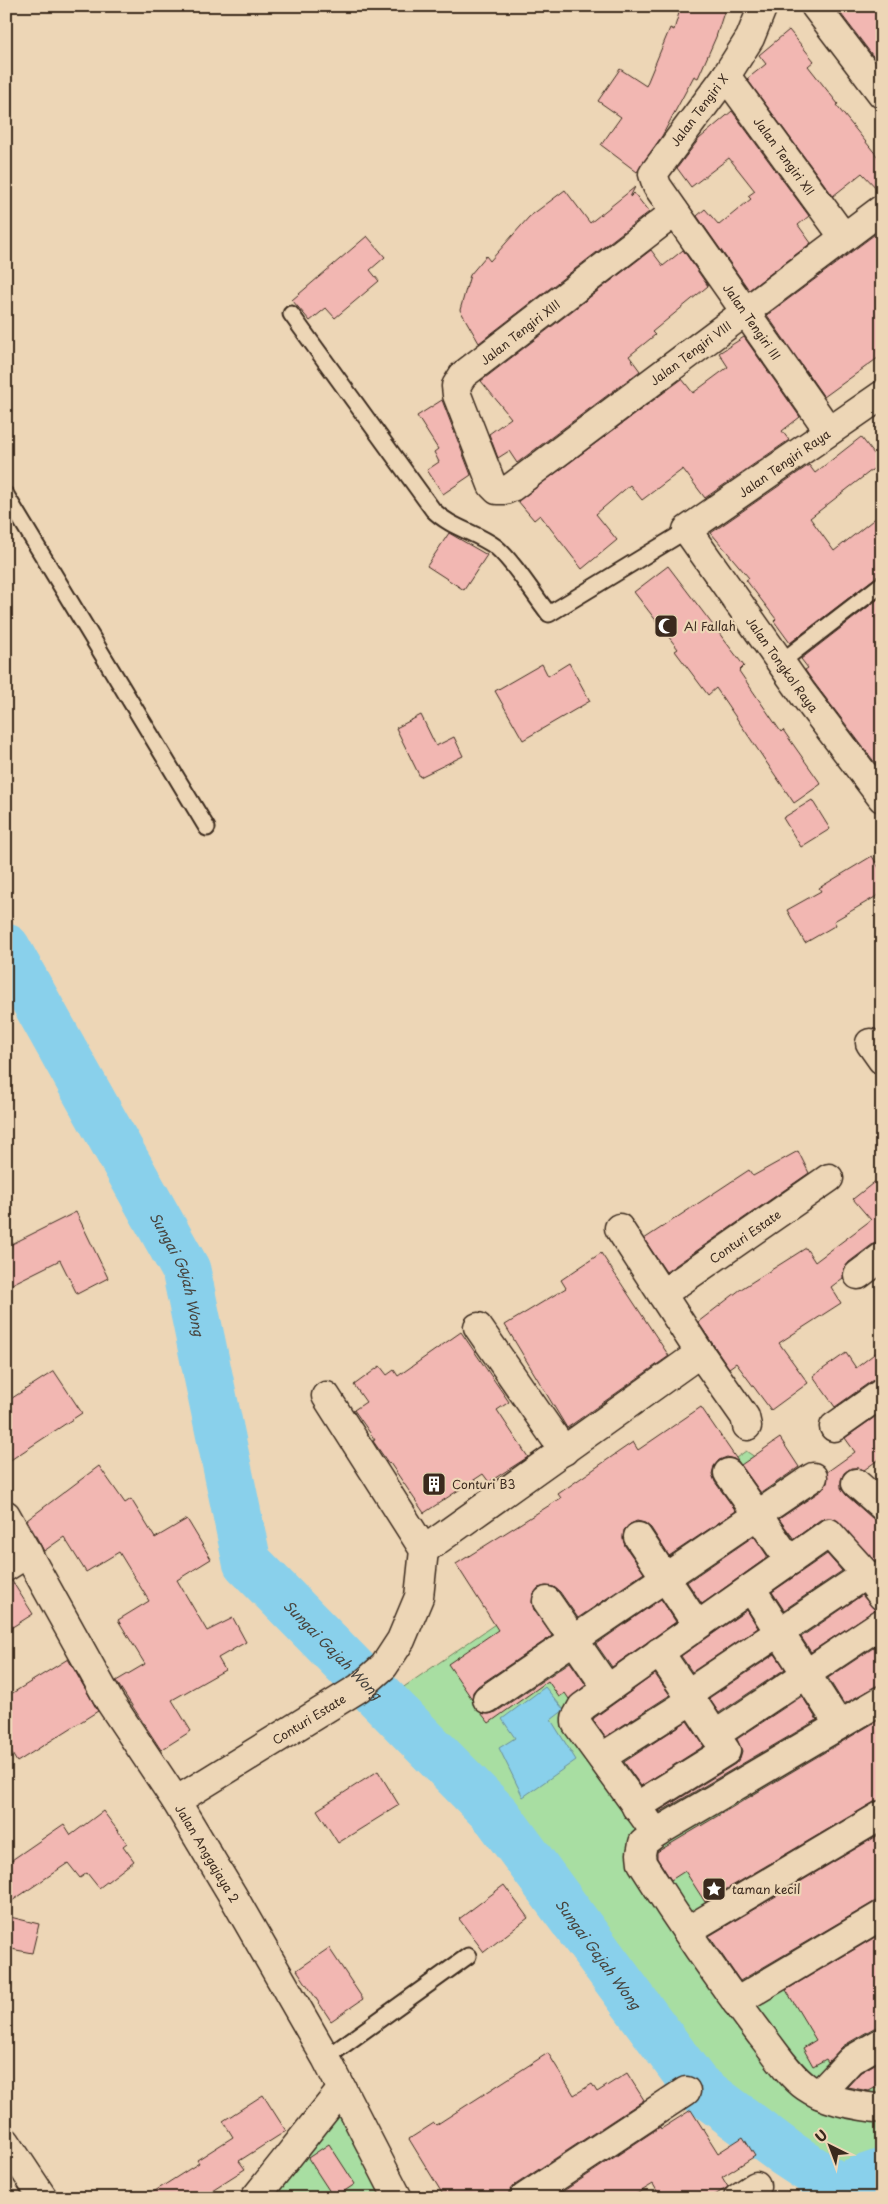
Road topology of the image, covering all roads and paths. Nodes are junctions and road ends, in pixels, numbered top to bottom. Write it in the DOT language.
graph roads {
  1 [pos="763,6"];
  2 [pos="815,6"];
  3 [pos="726,76"];
  4 [pos="882,94"];
  5 [pos="882,209"];
  6 [pos="676,212"];
  7 [pos="844,236"];
  8 [pos="745,310"];
  9 [pos="291,314"];
  10 [pos="882,394"];
  11 [pos="829,432"];
  12 [pos="497,490"];
  13 [pos="6,495"];
  14 [pos="687,530"];
  15 [pos="882,584"];
  16 [pos="781,662"];
  17 [pos="882,798"];
  18 [pos="207,828"];
  19 [pos="829,1178"];
  20 [pos="619,1228"];
  21 [pos="882,1257"];
  22 [pos="858,1275"];
  23 [pos="662,1294"];
  24 [pos="478,1327"];
  25 [pos="700,1353"];
  26 [pos="882,1393"];
  27 [pos="326,1396"];
  28 [pos="747,1426"];
  29 [pos="834,1427"];
  30 [pos="564,1451"];
  31 [pos="728,1473"];
  32 [pos="813,1477"];
  33 [pos="856,1483"];
  34 [pos="882,1506"];
  35 [pos="757,1514"];
  36 [pos="6,1515"];
  37 [pos="638,1537"];
  38 [pos="424,1550"];
  39 [pos="17,1560"];
  40 [pos="790,1561"];
  41 [pos="666,1578"];
  42 [pos="874,1585"];
  43 [pos="751,1588"];
  44 [pos="547,1600"];
  45 [pos="882,1623"];
  46 [pos="698,1625"];
  47 [pos="780,1632"];
  48 [pos="574,1640"];
  49 [pos="659,1652"];
  50 [pos="806,1673"];
  51 [pos="607,1688"];
  52 [pos="690,1697"];
  53 [pos="487,1699"];
  54 [pos="882,1700"];
  55 [pos="839,1725"];
  56 [pos="715,1735"];
  57 [pos="602,1757"];
  58 [pos="176,1801"];
  59 [pos="636,1807"];
  60 [pos="882,1815"];
  61 [pos="656,1833"];
  62 [pos="882,1915"];
  63 [pos="687,1931"];
  64 [pos="468,1956"];
  65 [pos="736,2002"];
  66 [pos="882,2042"];
  67 [pos="326,2058"];
  68 [pos="342,2089"];
  69 [pos="686,2091"];
  70 [pos="819,2094"];
  71 [pos="882,2109"];
  72 [pos="6,2142"];
  73 [pos="43,2198"];
  74 [pos="255,2198"];
  75 [pos="398,2198"];
  76 [pos="524,2198"];
  1 -- 3 [label="street, Jalan Tengiri X"];
  2 -- 4 [label="street"];
  3 -- 6 [label="street, Jalan Tengiri X"];
  3 -- 7 [label="street, Jalan Tengiri XII"];
  5 -- 7 [label="street, Jalan Tengiri VIII"];
  6 -- 8 [label="street, Jalan Tengiri III"];
  6 -- 12 [label="street, Jalan Tengiri XIII"];
  7 -- 8 [label="street, Jalan Tengiri VIII"];
  8 -- 11 [label="street, Jalan Tengiri III"];
  8 -- 12 [label="street, Jalan Tengiri VIII"];
  9 -- 14 [label="lane"];
  10 -- 11 [label="street, Jalan Tengiri Raya"];
  11 -- 14 [label="street, Jalan Tengiri Raya"];
  13 -- 18 [label="lane"];
  14 -- 16 [label="street, Jalan Tongkol Raya"];
  15 -- 16 [label="lane"];
  16 -- 17 [label="street, Jalan Tongkol Raya"];
  19 -- 23 [label="street, Conturi Estate"];
  20 -- 23 [label="street"];
  21 -- 22 [label="street"];
  23 -- 25 [label="street"];
  24 -- 30 [label="street"];
  25 -- 28 [label="street"];
  25 -- 30 [label="street"];
  26 -- 29 [label="street"];
  27 -- 38 [label="street"];
  30 -- 38 [label="street"];
  31 -- 35 [label="street"];
  32 -- 35 [label="street"];
  33 -- 34 [label="street"];
  35 -- 40 [label="street"];
  35 -- 41 [label="street"];
  36 -- 39 [label="street, Jalan Anggajaya 2"];
  37 -- 41 [label="street"];
  38 -- 58 [label="street, Conturi Estate"];
  39 -- 58 [label="street, Jalan Anggajaya 2"];
  40 -- 42 [label="street"];
  40 -- 43 [label="street"];
  41 -- 46 [label="street"];
  41 -- 48 [label="street"];
  42 -- 47 [label="street"];
  43 -- 46 [label="street"];
  43 -- 47 [label="street"];
  44 -- 48 [label="street"];
  45 -- 50 [label="street"];
  46 -- 49 [label="street"];
  47 -- 50 [label="street"];
  47 -- 52 [label="street"];
  48 -- 51 [label="street"];
  48 -- 53 [label="street"];
  49 -- 51 [label="street"];
  49 -- 52 [label="street"];
  50 -- 55 [label="street"];
  50 -- 56 [label="street"];
  51 -- 57 [label="street"];
  52 -- 56 [label="street"];
  52 -- 57 [label="street"];
  54 -- 55 [label="street"];
  55 -- 61 [label="street"];
  56 -- 59 [label="street"];
  57 -- 59 [label="street"];
  58 -- 67 [label="street, Jalan Anggajaya 2"];
  59 -- 61 [label="street"];
  60 -- 63 [label="street"];
  61 -- 63 [label="street"];
  62 -- 65 [label="street"];
  63 -- 65 [label="street"];
  64 -- 67 [label="lane"];
  65 -- 70 [label="street"];
  66 -- 70 [label="street"];
  67 -- 68 [label="street, Jalan Anggajaya 2"];
  68 -- 74 [label="street"];
  68 -- 75 [label="street, Jalan Anggajaya 2"];
  69 -- 76 [label="street"];
  70 -- 71 [label="street"];
  72 -- 73 [label="street"];
}
